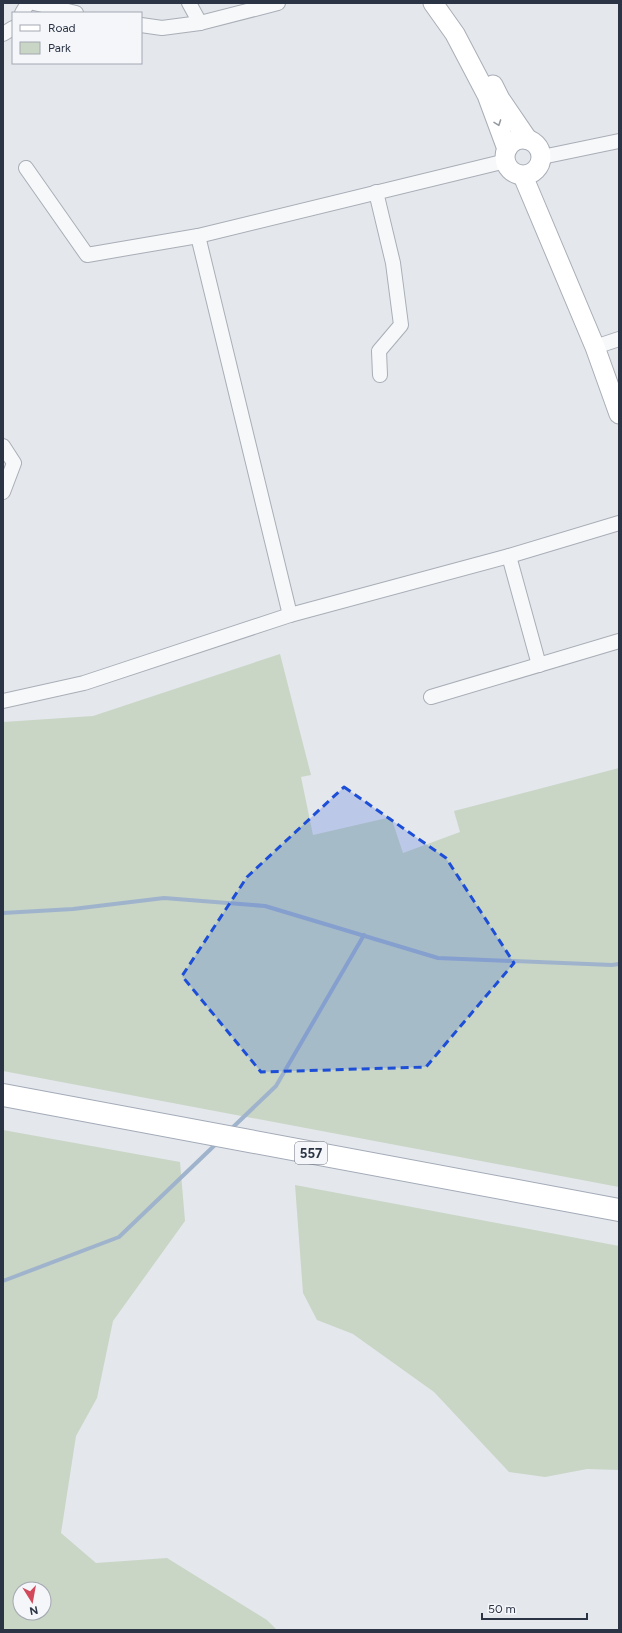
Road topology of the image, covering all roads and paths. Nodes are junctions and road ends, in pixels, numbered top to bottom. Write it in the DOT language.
graph roads {
  1 [pos="28,3"];
  2 [pos="34,3"];
  3 [pos="189,3"];
  4 [pos="278,3"];
  5 [pos="433,3"];
  6 [pos="449,3"];
  7 [pos="23,12"];
  8 [pos="72,12"];
  9 [pos="200,23"];
  10 [pos="142,25"];
  11 [pos="12,29"];
  12 [pos="3,34"];
  13 [pos="528,140"];
  14 [pos="619,141"];
  15 [pos="506,155"];
  16 [pos="542,157"];
  17 [pos="26,168"];
  18 [pos="523,176"];
  19 [pos="376,192"];
  20 [pos="198,236"];
  21 [pos="619,339"];
  22 [pos="594,347"];
  23 [pos="380,375"];
  24 [pos="619,414"];
  25 [pos="3,446"];
  26 [pos="3,492"];
  27 [pos="619,523"];
  28 [pos="509,556"];
  29 [pos="290,615"];
  30 [pos="619,641"];
  31 [pos="539,665"];
  32 [pos="431,697"];
  33 [pos="3,701"];
  34 [pos="3,1095"];
  35 [pos="619,1210"];
  1 -- 7 [label="street"];
  2 -- 8 [label="street"];
  3 -- 9 [label="street"];
  4 -- 9 [label="street"];
  5 -- 15 [label="street, one-way"];
  6 -- 13 [label="street"];
  9 -- 10 [label="street"];
  11 -- 12 [label="street"];
  13 -- 15 [label="street"];
  13 -- 16 [label="street"];
  14 -- 16 [label="street"];
  15 -- 18 [label="street"];
  15 -- 19 [label="street"];
  16 -- 18 [label="street"];
  17 -- 20 [label="street"];
  18 -- 22 [label="street"];
  19 -- 20 [label="street"];
  19 -- 23 [label="street"];
  20 -- 29 [label="street"];
  21 -- 22 [label="street"];
  22 -- 24 [label="street"];
  25 -- 26 [label="street"];
  27 -- 28 [label="street"];
  28 -- 29 [label="street"];
  28 -- 31 [label="street"];
  29 -- 33 [label="street"];
  30 -- 31 [label="street"];
  31 -- 32 [label="street"];
  34 -- 35 [label="main road, 557"];
}
